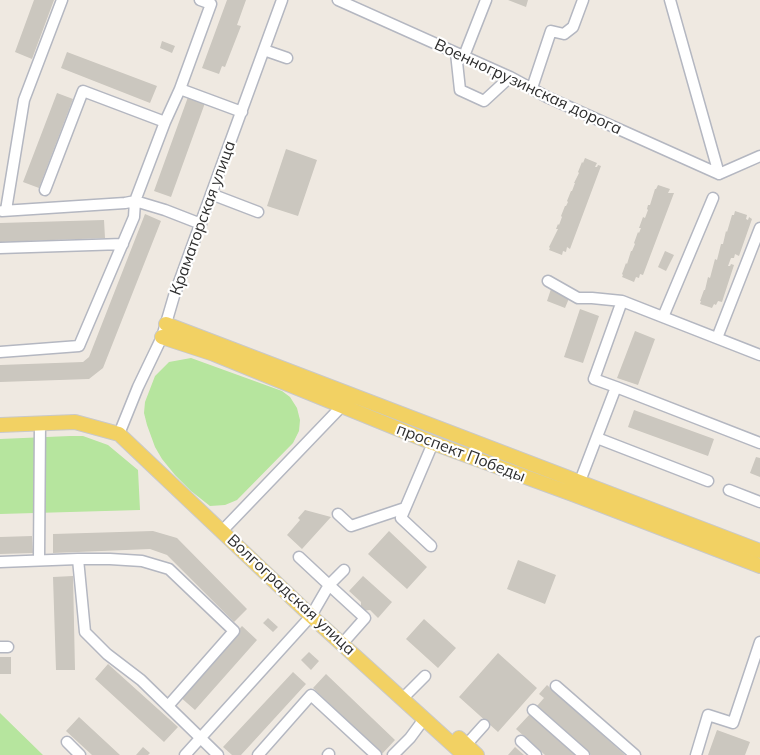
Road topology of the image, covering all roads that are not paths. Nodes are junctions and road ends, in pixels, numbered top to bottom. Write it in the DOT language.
graph roads {
  1 [pos="62,0"];
  2 [pos="200,0"];
  3 [pos="282,0"];
  4 [pos="486,0"];
  5 [pos="583,0"];
  6 [pos="670,0"];
  7 [pos="341,1"];
  8 [pos="264,50"];
  9 [pos="460,55"];
  10 [pos="286,58"];
  11 [pos="510,77"];
  12 [pos="532,88"];
  13 [pos="180,89"];
  14 [pos="242,112"];
  15 [pos="165,122"];
  16 [pos="760,156"];
  17 [pos="719,174"];
  18 [pos="45,190"];
  19 [pos="211,194"];
  20 [pos="713,198"];
  21 [pos="135,201"];
  22 [pos="3,211"];
  23 [pos="258,212"];
  24 [pos="201,224"];
  25 [pos="760,228"];
  26 [pos="123,244"];
  27 [pos="0,248"];
  28 [pos="548,281"];
  29 [pos="622,301"];
  30 [pos="663,318"];
  31 [pos="164,330"];
  32 [pos="717,338"];
  33 [pos="0,352"];
  34 [pos="760,355"];
  35 [pos="616,387"];
  36 [pos="344,392"];
  37 [pos="341,407"];
  38 [pos="40,423"];
  39 [pos="0,425"];
  40 [pos="119,434"];
  41 [pos="597,438"];
  42 [pos="433,443"];
  43 [pos="760,443"];
  44 [pos="708,481"];
  45 [pos="578,489"];
  46 [pos="729,490"];
  47 [pos="760,502"];
  48 [pos="405,508"];
  49 [pos="338,514"];
  50 [pos="225,529"];
  51 [pos="431,546"];
  52 [pos="760,551"];
  53 [pos="299,558"];
  54 [pos="78,559"];
  55 [pos="39,560"];
  56 [pos="0,562"];
  57 [pos="760,566"];
  58 [pos="344,570"];
  59 [pos="329,585"];
  60 [pos="314,612"];
  61 [pos="345,640"];
  62 [pos="760,642"];
  63 [pos="425,676"];
  64 [pos="556,686"];
  65 [pos="405,695"];
  66 [pos="168,706"];
  67 [pos="533,710"];
  68 [pos="424,719"];
  69 [pos="484,725"];
  70 [pos="200,738"];
  71 [pos="521,741"];
  72 [pos="67,742"];
  73 [pos="465,750"];
  74 [pos="80,755"];
  75 [pos="185,755"];
  76 [pos="218,755"];
  77 [pos="258,755"];
  78 [pos="376,755"];
  79 [pos="393,755"];
  80 [pos="477,755"];
  81 [pos="536,755"];
  82 [pos="584,755"];
  83 [pos="635,755"];
  84 [pos="696,755"];
  1 -- 22 [label="street"];
  2 -- 13 [label="street"];
  3 -- 8 [label="street, Краматорская улица"];
  4 -- 9 [label="street"];
  5 -- 12 [label="street"];
  6 -- 17 [label="street"];
  7 -- 9 [label="street, Военногрузинская дорога"];
  8 -- 10 [label="street"];
  8 -- 14 [label="street, Краматорская улица"];
  9 -- 11 [label="street, Военногрузинская дорога"];
  9 -- 11 [label="street"];
  11 -- 12 [label="street, Военногрузинская дорога"];
  12 -- 17 [label="street, Военногрузинская дорога"];
  13 -- 14 [label="street"];
  13 -- 15 [label="street"];
  14 -- 19 [label="street, Краматорская улица"];
  15 -- 18 [label="street"];
  15 -- 21 [label="street"];
  16 -- 17 [label="street"];
  19 -- 23 [label="street"];
  19 -- 24 [label="street, Краматорская улица"];
  20 -- 30 [label="street"];
  21 -- 22 [label="street"];
  21 -- 24 [label="street"];
  21 -- 26 [label="street"];
  24 -- 31 [label="street, Краматорская улица"];
  25 -- 32 [label="street"];
  26 -- 27 [label="street"];
  26 -- 33 [label="street"];
  28 -- 29 [label="street"];
  29 -- 30 [label="street"];
  29 -- 35 [label="street"];
  30 -- 32 [label="street"];
  31 -- 36 [label="main road"];
  31 -- 37 [label="main road, проспект Победы"];
  31 -- 40 [label="street, Краматорская улица"];
  32 -- 34 [label="street"];
  35 -- 41 [label="street"];
  35 -- 43 [label="street"];
  36 -- 37 [label="main road"];
  36 -- 45 [label="main road"];
  37 -- 42 [label="main road, проспект Победы"];
  37 -- 50 [label="street"];
  38 -- 39 [label="main road"];
  38 -- 40 [label="main road"];
  38 -- 55 [label="street"];
  40 -- 50 [label="main road, Волгоградская улица"];
  41 -- 44 [label="street"];
  41 -- 45 [label="street"];
  42 -- 45 [label="main road, проспект Победы"];
  42 -- 48 [label="street"];
  45 -- 52 [label="main road"];
  45 -- 57 [label="main road, проспект Победы"];
  46 -- 47 [label="street"];
  48 -- 49 [label="street"];
  48 -- 51 [label="street"];
  50 -- 60 [label="main road, Волгоградская улица"];
  53 -- 59 [label="street"];
  54 -- 55 [label="street"];
  54 -- 66 [label="street"];
  54 -- 66 [label="street"];
  55 -- 56 [label="street"];
  58 -- 59 [label="street"];
  59 -- 60 [label="street"];
  59 -- 61 [label="street"];
  60 -- 61 [label="main road, Волгоградская улица"];
  60 -- 70 [label="street"];
  61 -- 65 [label="main road, Волгоградская улица"];
  62 -- 84 [label="street"];
  63 -- 65 [label="street"];
  64 -- 83 [label="street"];
  65 -- 68 [label="main road, Волгоградская улица"];
  65 -- 73 [label="main road"];
  66 -- 70 [label="street"];
  67 -- 82 [label="street"];
  68 -- 73 [label="main road, Волгоградская улица"];
  68 -- 79 [label="street"];
  69 -- 73 [label="street"];
  70 -- 75 [label="street"];
  70 -- 76 [label="street"];
  71 -- 81 [label="street"];
  72 -- 74 [label="street"];
  73 -- 80 [label="main road"];
  77 -- 78 [label="street"];
}
